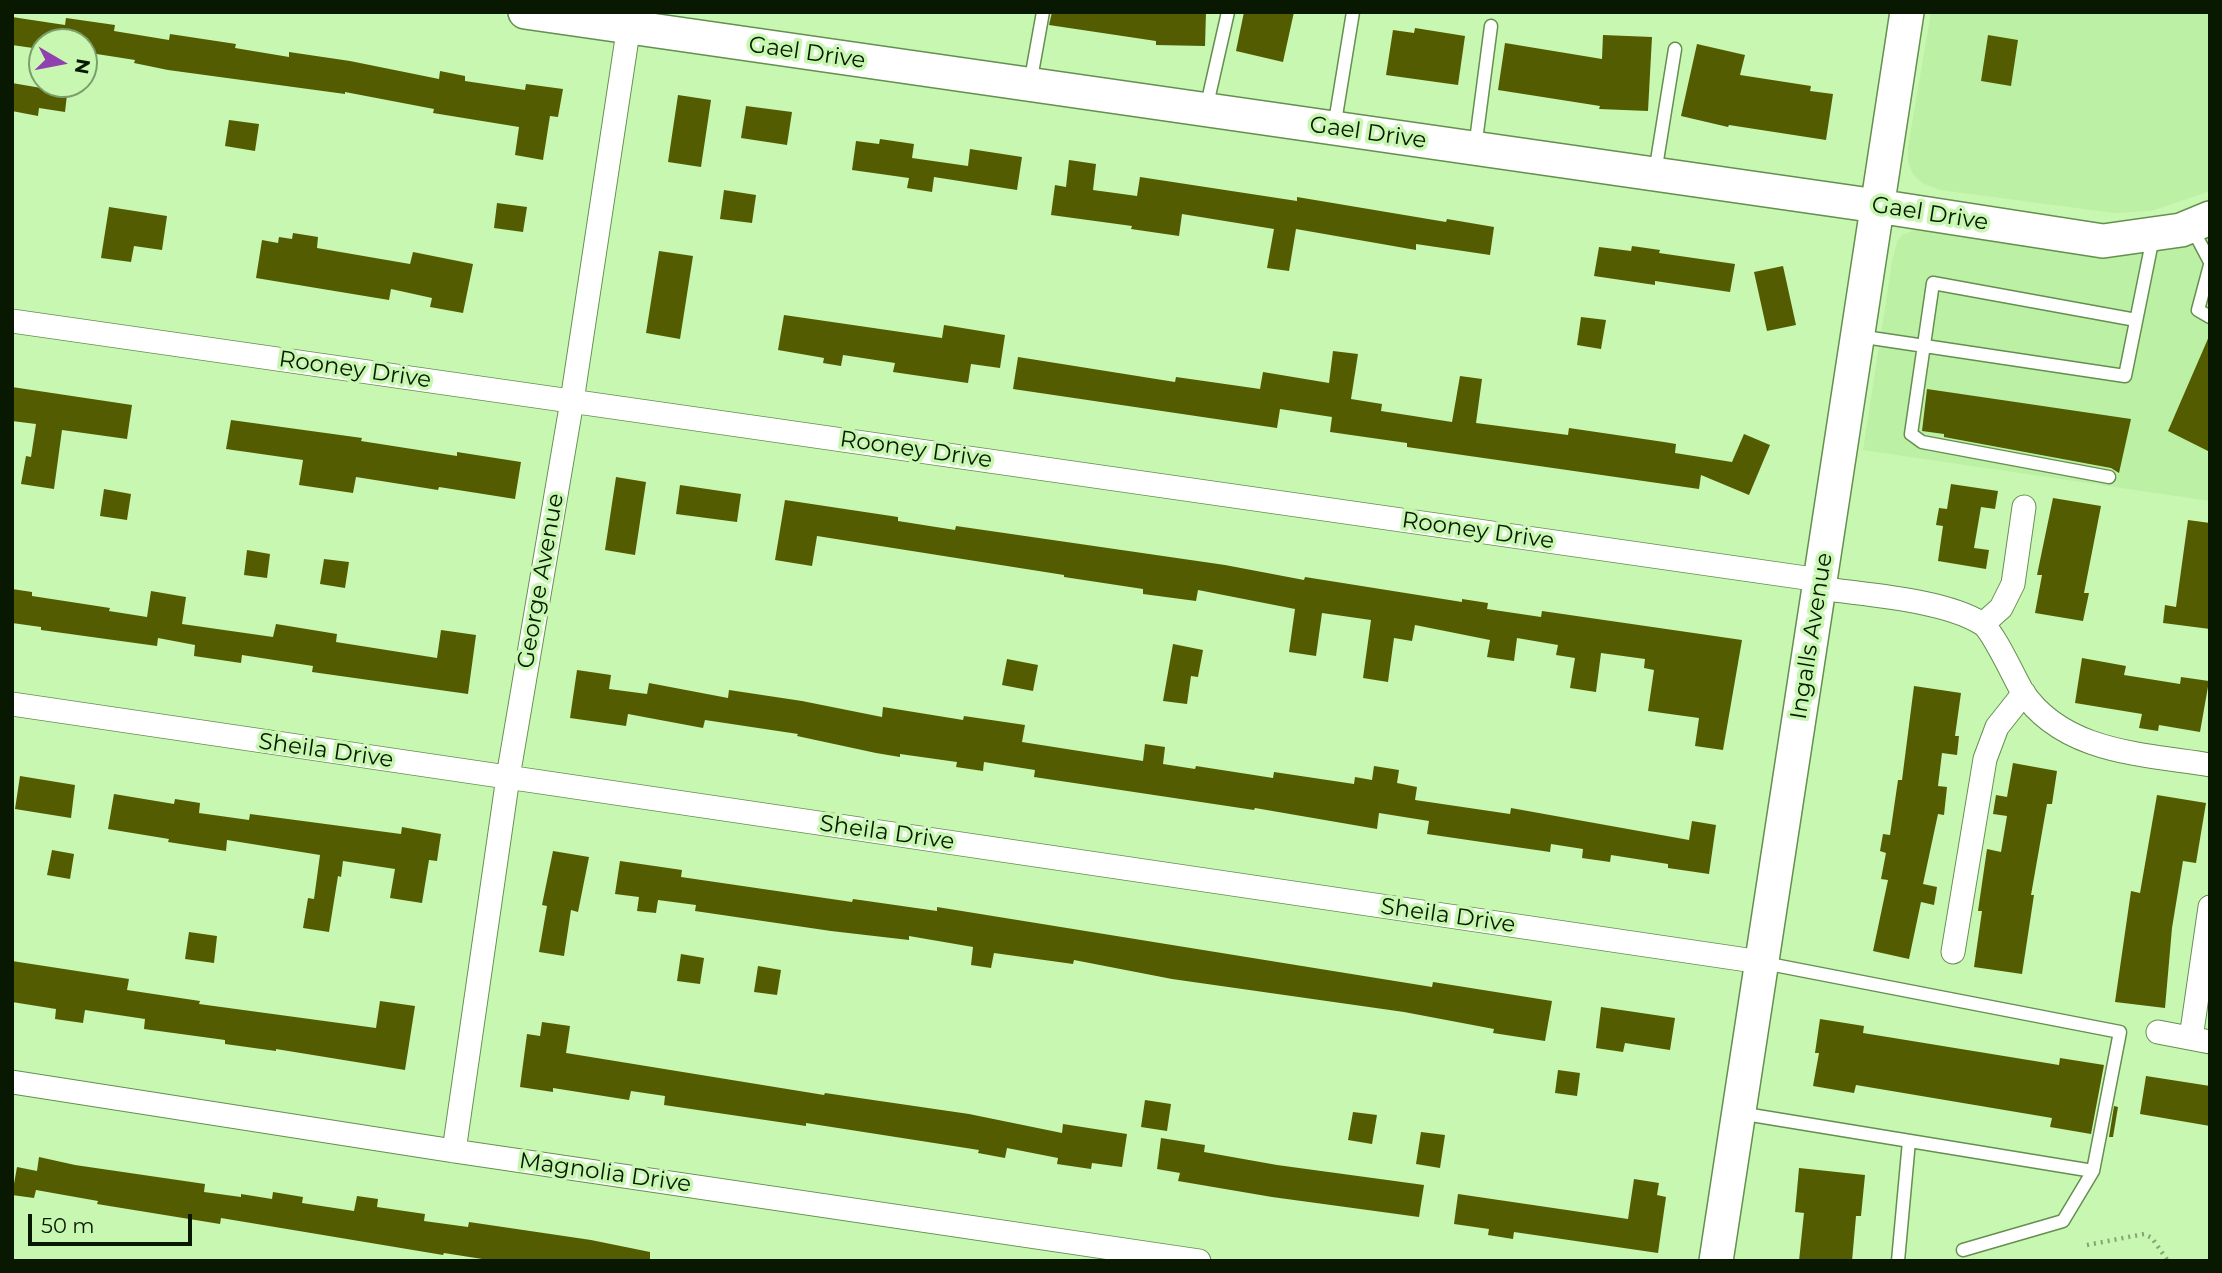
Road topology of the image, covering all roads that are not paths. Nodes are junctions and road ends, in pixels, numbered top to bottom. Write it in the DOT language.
graph roads {
  1 [pos="525,12"];
  2 [pos="1043,12"];
  3 [pos="1228,12"];
  4 [pos="1353,12"];
  5 [pos="1907,12"];
  6 [pos="630,20"];
  7 [pos="1492,26"];
  8 [pos="1675,48"];
  9 [pos="1030,85"];
  10 [pos="1206,110"];
  11 [pos="1334,128"];
  12 [pos="1475,148"];
  13 [pos="1654,174"];
  14 [pos="1877,206"];
  15 [pos="2200,222"];
  16 [pos="2153,234"];
  17 [pos="2210,264"];
  18 [pos="2210,317"];
  19 [pos="2136,320"];
  20 [pos="12,321"];
  21 [pos="1858,336"];
  22 [pos="1922,346"];
  23 [pos="572,401"];
  24 [pos="2109,477"];
  25 [pos="2024,507"];
  26 [pos="1820,584"];
  27 [pos="1983,624"];
  28 [pos="2024,693"];
  29 [pos="12,704"];
  30 [pos="2210,765"];
  31 [pos="508,778"];
  32 [pos="2210,907"];
  33 [pos="1953,952"];
  34 [pos="1761,962"];
  35 [pos="2158,1032"];
  36 [pos="2200,1040"];
  37 [pos="12,1082"];
  38 [pos="1739,1113"];
  39 [pos="1909,1141"];
  40 [pos="454,1151"];
  41 [pos="2093,1171"];
  42 [pos="1963,1250"];
  43 [pos="1199,1261"];
  44 [pos="1716,1261"];
  45 [pos="1898,1261"];
  1 -- 6 [label="street, Gael Drive"];
  2 -- 9 [label="lane"];
  3 -- 10 [label="lane"];
  4 -- 11 [label="lane"];
  5 -- 14 [label="street, Ingalls Avenue"];
  6 -- 9 [label="street, Gael Drive"];
  6 -- 23 [label="street, George Avenue"];
  7 -- 12 [label="lane"];
  8 -- 13 [label="lane"];
  9 -- 10 [label="street, Gael Drive"];
  10 -- 11 [label="street, Gael Drive"];
  11 -- 12 [label="street, Gael Drive"];
  12 -- 13 [label="street, Gael Drive"];
  13 -- 14 [label="street, Gael Drive"];
  14 -- 16 [label="street, Gael Drive"];
  14 -- 21 [label="street, Ingalls Avenue"];
  15 -- 16 [label="street, Gael Drive"];
  15 -- 17 [label="lane"];
  16 -- 19 [label="lane"];
  17 -- 18 [label="lane"];
  19 -- 22 [label="lane"];
  19 -- 22 [label="lane"];
  20 -- 23 [label="street, Rooney Drive"];
  21 -- 22 [label="lane"];
  21 -- 26 [label="street, Ingalls Avenue"];
  22 -- 24 [label="lane"];
  23 -- 26 [label="street, Rooney Drive"];
  23 -- 31 [label="street, George Avenue"];
  25 -- 27 [label="street"];
  26 -- 27 [label="street, Rooney Drive"];
  26 -- 34 [label="street, Ingalls Avenue"];
  27 -- 28 [label="street"];
  28 -- 30 [label="street"];
  28 -- 33 [label="street"];
  29 -- 31 [label="street, Sheila Drive"];
  31 -- 34 [label="street, Sheila Drive"];
  31 -- 40 [label="street, George Avenue"];
  32 -- 36 [label="street"];
  34 -- 38 [label="street, Ingalls Avenue"];
  34 -- 41 [label="lane"];
  35 -- 36 [label="street"];
  37 -- 40 [label="street, Magnolia Drive"];
  38 -- 39 [label="lane"];
  38 -- 44 [label="street, Ingalls Avenue"];
  39 -- 41 [label="lane"];
  39 -- 45 [label="lane"];
  40 -- 43 [label="street, Magnolia Drive"];
  41 -- 42 [label="lane"];
}
